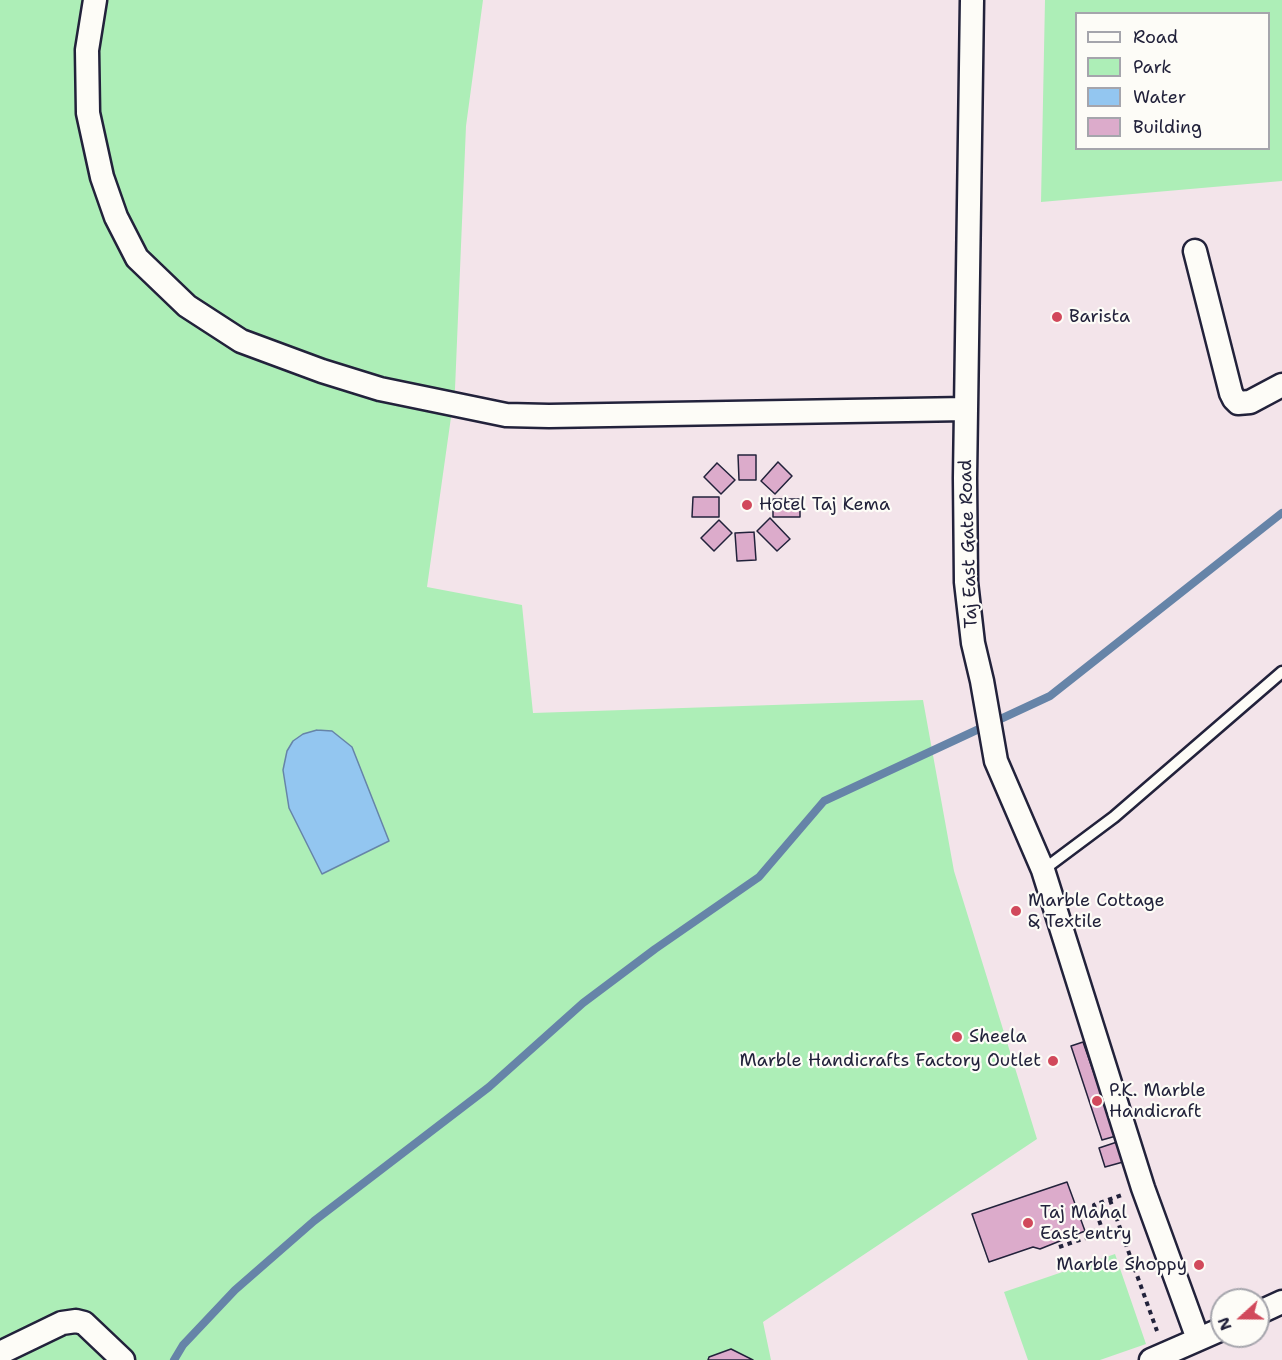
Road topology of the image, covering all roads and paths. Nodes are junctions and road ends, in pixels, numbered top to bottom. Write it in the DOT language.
graph roads {
  1 [pos="95,0"];
  2 [pos="972,0"];
  3 [pos="1195,251"];
  4 [pos="1282,385"];
  5 [pos="966,409"];
  6 [pos="1282,672"];
  7 [pos="1043,870"];
  8 [pos="1059,1247"];
  9 [pos="1210,1334"];
  10 [pos="1198,1339"];
  11 [pos="0,1353"];
  12 [pos="1158,1357"];
  13 [pos="123,1360"];
  1 -- 5 [label="street"];
  2 -- 5 [label="street, Taj East Gate Road"];
  3 -- 4 [label="street"];
  5 -- 7 [label="street, Taj East Gate Road"];
  6 -- 7 [label="lane"];
  7 -- 10 [label="street, Taj East Gate Road"];
  8 -- 12 [label="path"];
  9 -- 10 [label="street"];
  10 -- 12 [label="street"];
  11 -- 13 [label="street"];
}
